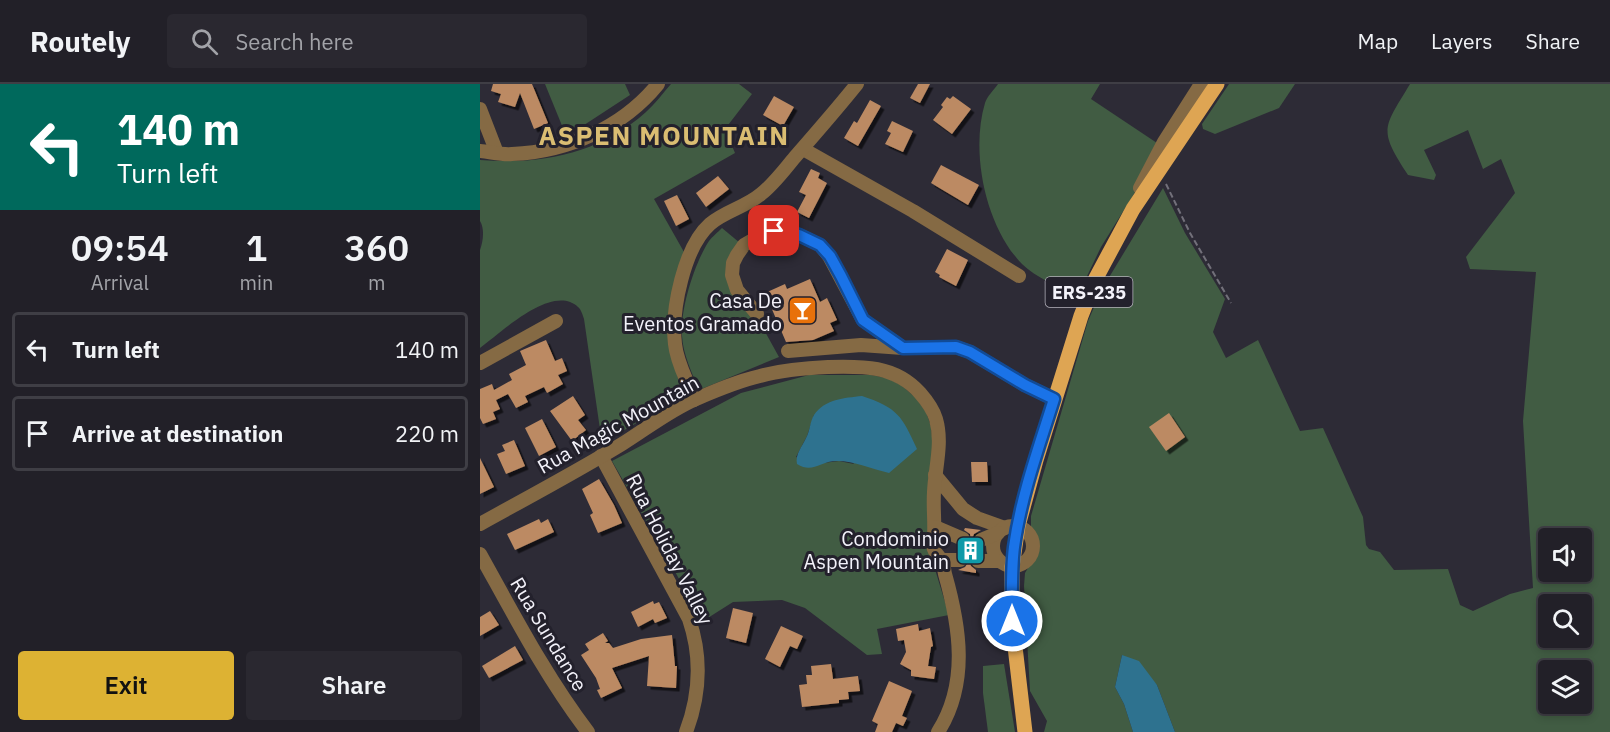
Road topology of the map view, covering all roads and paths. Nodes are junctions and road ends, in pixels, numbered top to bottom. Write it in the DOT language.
graph roads {
  1 [pos="658,84"];
  2 [pos="857,84"];
  3 [pos="1201,84"];
  4 [pos="1217,84"];
  5 [pos="481,116"];
  6 [pos="803,149"];
  7 [pos="480,151"];
  8 [pos="497,153"];
  9 [pos="1160,171"];
  10 [pos="1133,208"];
  11 [pos="1019,276"];
  12 [pos="1232,303"];
  13 [pos="757,314"];
  14 [pos="863,320"];
  15 [pos="555,321"];
  16 [pos="872,344"];
  17 [pos="903,348"];
  18 [pos="788,351"];
  19 [pos="480,363"];
  20 [pos="1054,399"];
  21 [pos="694,400"];
  22 [pos="601,456"];
  23 [pos="935,475"];
  24 [pos="480,524"];
  25 [pos="936,527"];
  26 [pos="1007,529"];
  27 [pos="963,539"];
  28 [pos="981,540"];
  29 [pos="480,554"];
  30 [pos="941,560"];
  31 [pos="960,560"];
  32 [pos="978,561"];
  33 [pos="1006,564"];
  34 [pos="588,732"];
  35 [pos="686,732"];
  36 [pos="938,732"];
  37 [pos="1025,732"];
  1 -- 8 [label="street"];
  2 -- 6 [label="street"];
  3 -- 10 [label="street"];
  4 -- 9 [label="main road, ERS-235"];
  5 -- 8 [label="street"];
  6 -- 11 [label="street"];
  6 -- 21 [label="street"];
  7 -- 8 [label="street"];
  9 -- 10 [label="main road, ERS-235"];
  9 -- 12 [label="path"];
  10 -- 20 [label="main road, ERS-235"];
  13 -- 14 [label="street"];
  14 -- 16 [label="street"];
  14 -- 17 [label="street"];
  15 -- 19 [label="street"];
  16 -- 17 [label="street"];
  16 -- 18 [label="street"];
  17 -- 20 [label="street"];
  20 -- 26 [label="main road, ERS-235"];
  21 -- 22 [label="street, Rua Magic Mountain"];
  21 -- 23 [label="street, Rua Magic Mountain"];
  22 -- 24 [label="street, Rua Magic Mountain"];
  22 -- 35 [label="street, Rua Holiday Valley"];
  23 -- 25 [label="street, Rua Magic Mountain"];
  23 -- 26 [label="street"];
  25 -- 27 [label="street"];
  25 -- 30 [label="street"];
  26 -- 28 [label="street"];
  26 -- 33 [label="main road, ERS-235"];
  29 -- 34 [label="street, Rua Sundance"];
  30 -- 31 [label="street"];
  30 -- 36 [label="street"];
  32 -- 33 [label="street"];
  33 -- 37 [label="main road, ERS-235"];
}
